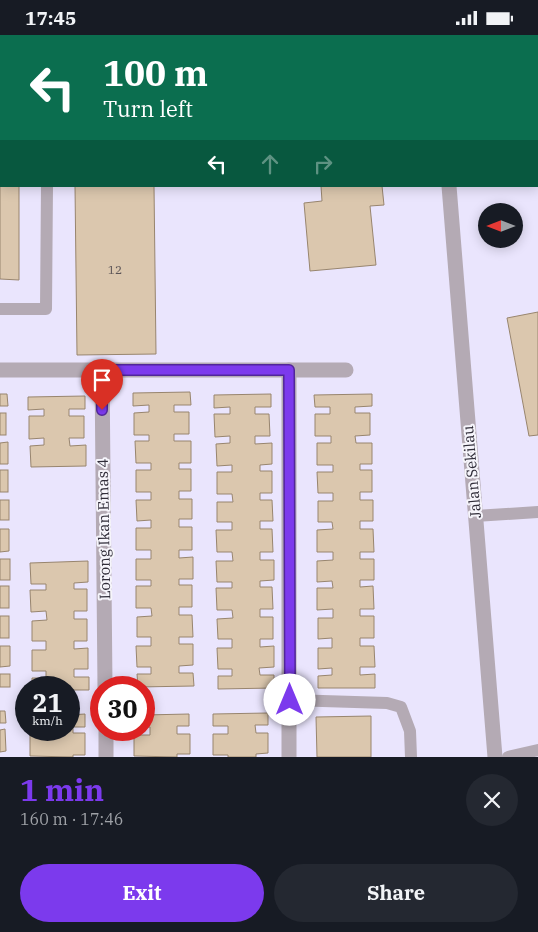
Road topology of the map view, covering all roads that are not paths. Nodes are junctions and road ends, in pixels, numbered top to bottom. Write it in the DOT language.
graph roads {
  1 [pos="47,187"];
  2 [pos="449,187"];
  3 [pos="0,309"];
  4 [pos="0,370"];
  5 [pos="102,370"];
  6 [pos="289,370"];
  7 [pos="346,370"];
  8 [pos="538,512"];
  9 [pos="475,516"];
  10 [pos="105,676"];
  11 [pos="290,700"];
  12 [pos="106,741"];
  13 [pos="538,750"];
  14 [pos="106,757"];
  15 [pos="289,757"];
  16 [pos="411,757"];
  17 [pos="495,757"];
  18 [pos="508,757"];
  1 -- 3 [label="lane"];
  2 -- 9 [label="street, Jalan Sekilau"];
  4 -- 5 [label="street"];
  5 -- 6 [label="street"];
  5 -- 10 [label="street, Lorong Ikan Emas 4"];
  6 -- 7 [label="street"];
  6 -- 11 [label="street"];
  8 -- 9 [label="lane"];
  9 -- 17 [label="street, Jalan Sekilau"];
  11 -- 15 [label="street"];
  11 -- 16 [label="lane"];
  12 -- 14 [label="street"];
  13 -- 18 [label="lane"];
}
